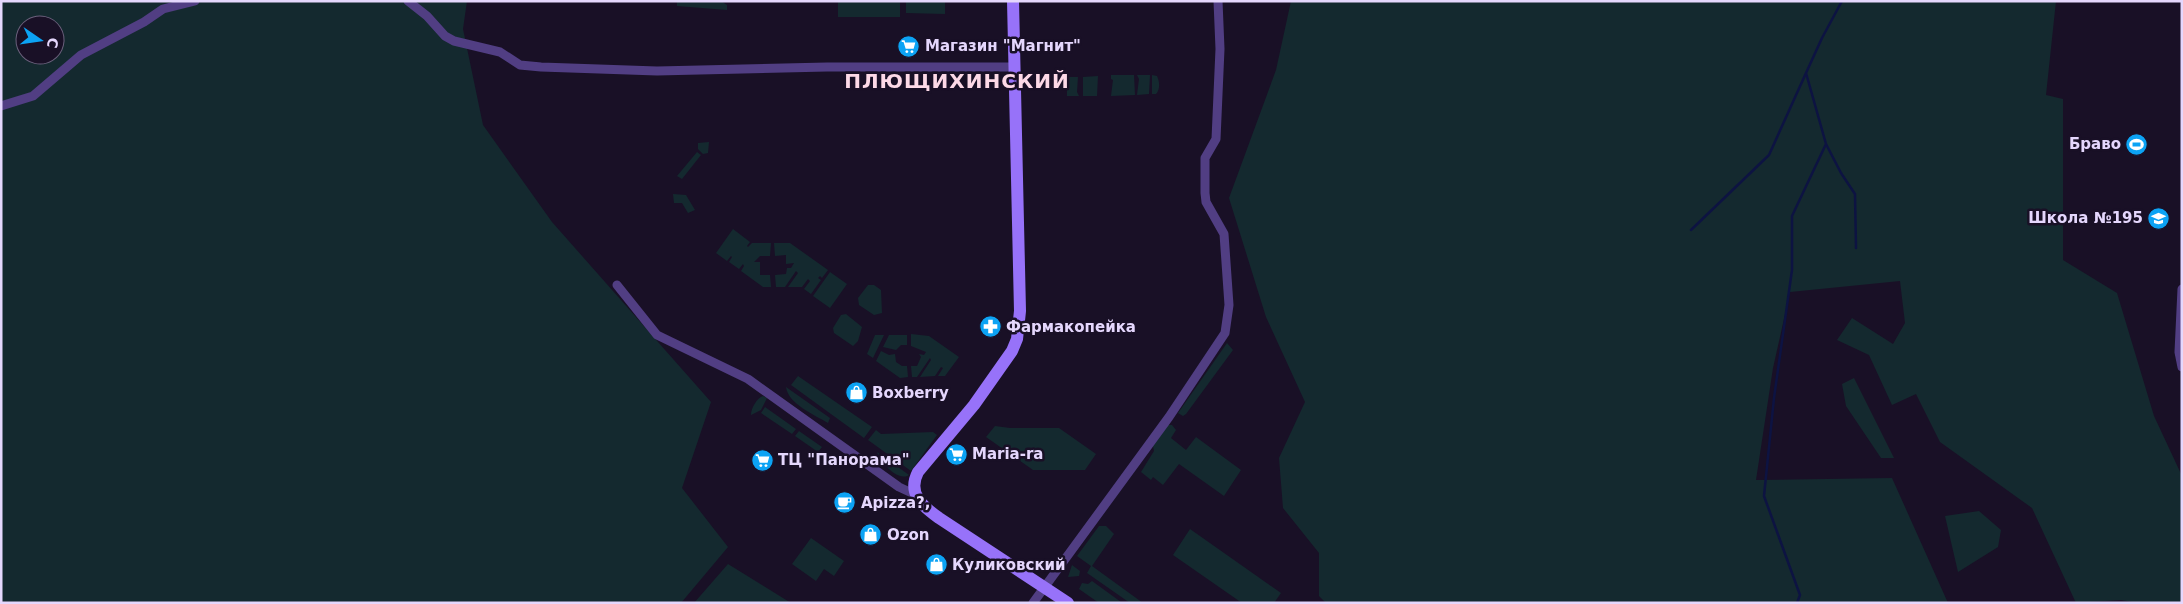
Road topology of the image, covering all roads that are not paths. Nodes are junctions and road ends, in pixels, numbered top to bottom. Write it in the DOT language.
graph roads {
  1 [pos="195,1"];
  2 [pos="408,1"];
  3 [pos="1013,1"];
  4 [pos="1218,1"];
  5 [pos="1014,67"];
  6 [pos="1,106"];
  7 [pos="617,285"];
  8 [pos="2182,290"];
  9 [pos="2182,367"];
  10 [pos="914,494"];
  11 [pos="1045,586"];
  12 [pos="1032,603"];
  13 [pos="1068,603"];
  1 -- 6 [label="street"];
  2 -- 5 [label="street"];
  3 -- 5 [label="street"];
  4 -- 11 [label="street"];
  5 -- 10 [label="street"];
  7 -- 10 [label="street"];
  8 -- 9 [label="street"];
  10 -- 11 [label="street"];
  11 -- 12 [label="street"];
  11 -- 13 [label="street"];
}
